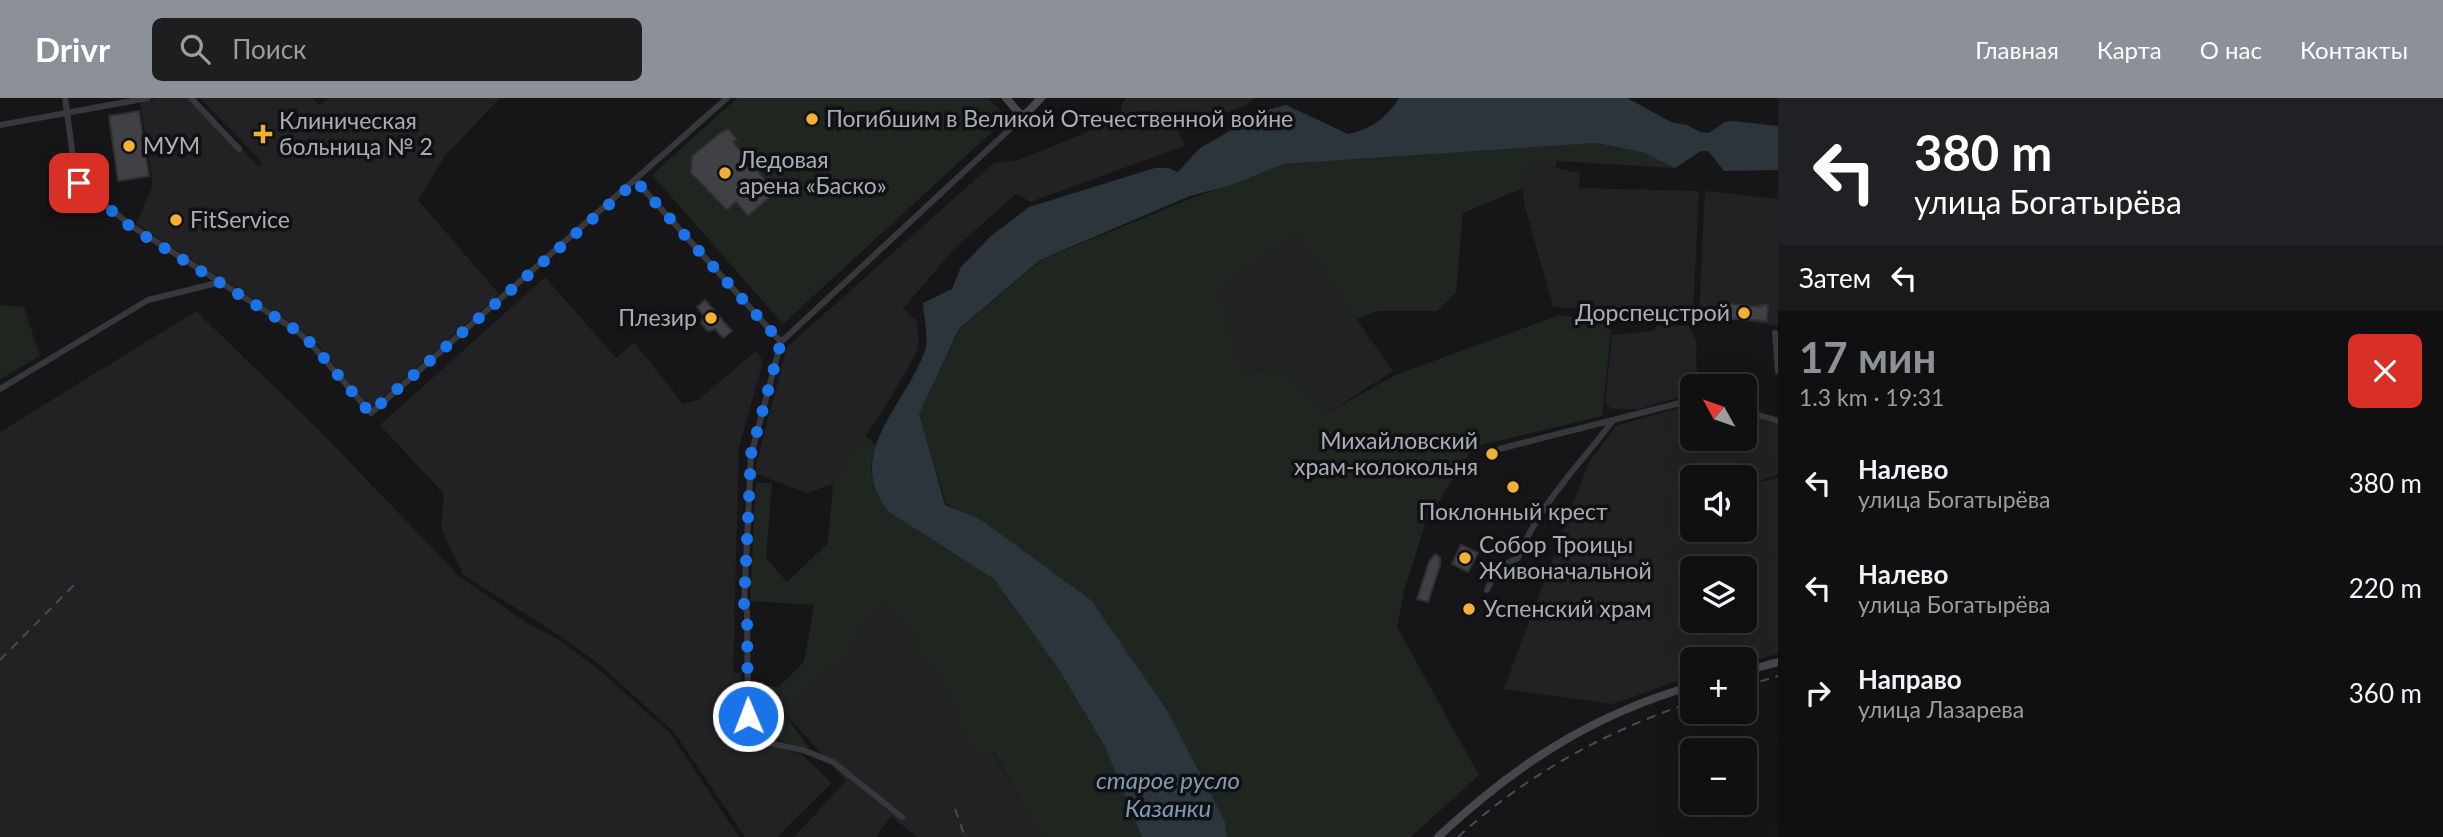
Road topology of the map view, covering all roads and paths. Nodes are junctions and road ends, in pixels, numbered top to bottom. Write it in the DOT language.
graph roads {
  1 [pos="65,98"];
  2 [pos="148,98"];
  3 [pos="191,98"];
  4 [pos="727,98"];
  5 [pos="1006,98"];
  6 [pos="1041,98"];
  7 [pos="67,113"];
  8 [pos="1025,115"];
  9 [pos="0,125"];
  10 [pos="239,149"];
  11 [pos="636,181"];
  12 [pos="218,283"];
  13 [pos="1774,333"];
  14 [pos="781,342"];
  15 [pos="1778,371"];
  16 [pos="0,389"];
  17 [pos="1680,403"];
  18 [pos="1757,415"];
  19 [pos="1778,421"];
  20 [pos="1612,422"];
  21 [pos="1499,450"];
  22 [pos="1487,590"];
  23 [pos="1778,662"];
  24 [pos="1757,668"];
  25 [pos="1680,690"];
  26 [pos="902,817"];
  27 [pos="1438,837"];
  1 -- 7 [label="street"];
  2 -- 7 [label="street"];
  3 -- 10 [label="street"];
  4 -- 11 [label="street"];
  5 -- 8 [label="main road"];
  6 -- 8 [label="main road"];
  7 -- 9 [label="street"];
  7 -- 12 [label="street"];
  8 -- 14 [label="street"];
  11 -- 12 [label="street"];
  11 -- 14 [label="street"];
  12 -- 16 [label="street"];
  13 -- 15 [label="street"];
  14 -- 26 [label="street"];
  17 -- 20 [label="street"];
  18 -- 19 [label="street"];
  20 -- 21 [label="street"];
  20 -- 22 [label="street"];
  23 -- 24 [label="main road"];
  25 -- 27 [label="main road"];
}
